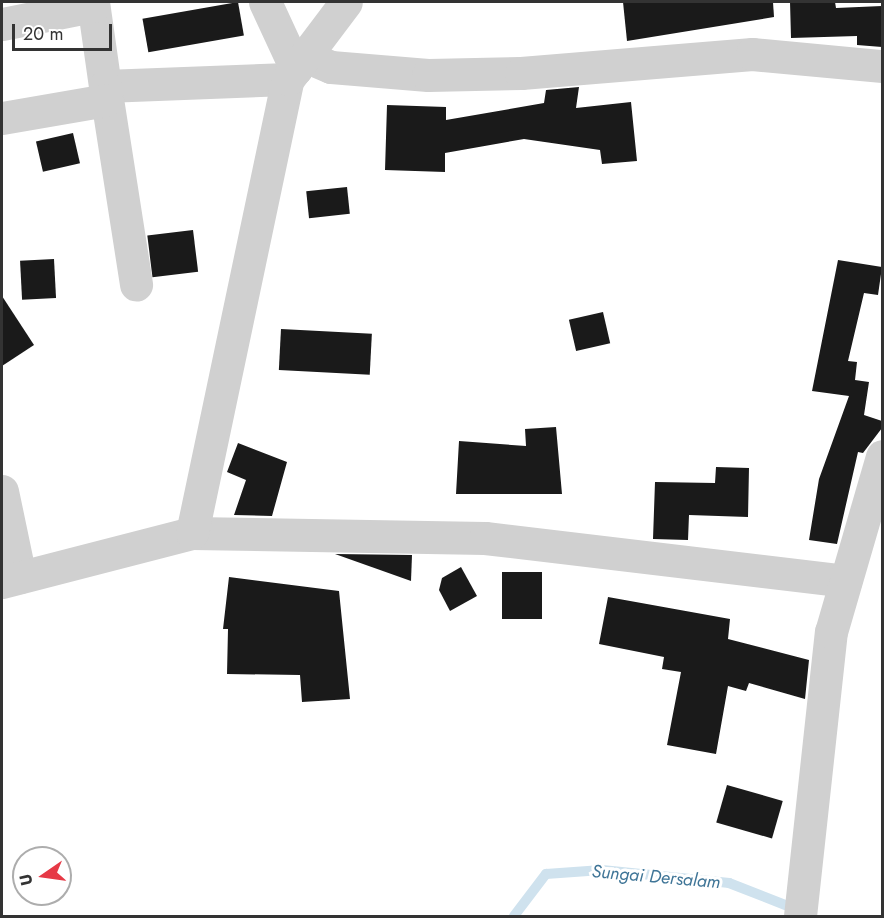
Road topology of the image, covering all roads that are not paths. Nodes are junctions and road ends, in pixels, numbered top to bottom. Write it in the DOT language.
graph roads {
  1 [pos="265,2"];
  2 [pos="346,2"];
  3 [pos="93,4"];
  4 [pos="2,24"];
  5 [pos="882,66"];
  6 [pos="296,68"];
  7 [pos="106,93"];
  8 [pos="2,118"];
  9 [pos="136,285"];
  10 [pos="881,464"];
  11 [pos="2,491"];
  12 [pos="192,533"];
  13 [pos="11,579"];
  14 [pos="845,581"];
  15 [pos="800,916"];
  1 -- 6 [label="street"];
  2 -- 6 [label="street"];
  3 -- 4 [label="street"];
  3 -- 7 [label="street"];
  5 -- 6 [label="street"];
  6 -- 7 [label="street"];
  6 -- 12 [label="street"];
  7 -- 8 [label="street"];
  7 -- 9 [label="street"];
  10 -- 14 [label="street"];
  11 -- 13 [label="street"];
  12 -- 13 [label="street"];
  12 -- 14 [label="street"];
  14 -- 15 [label="street"];
}
